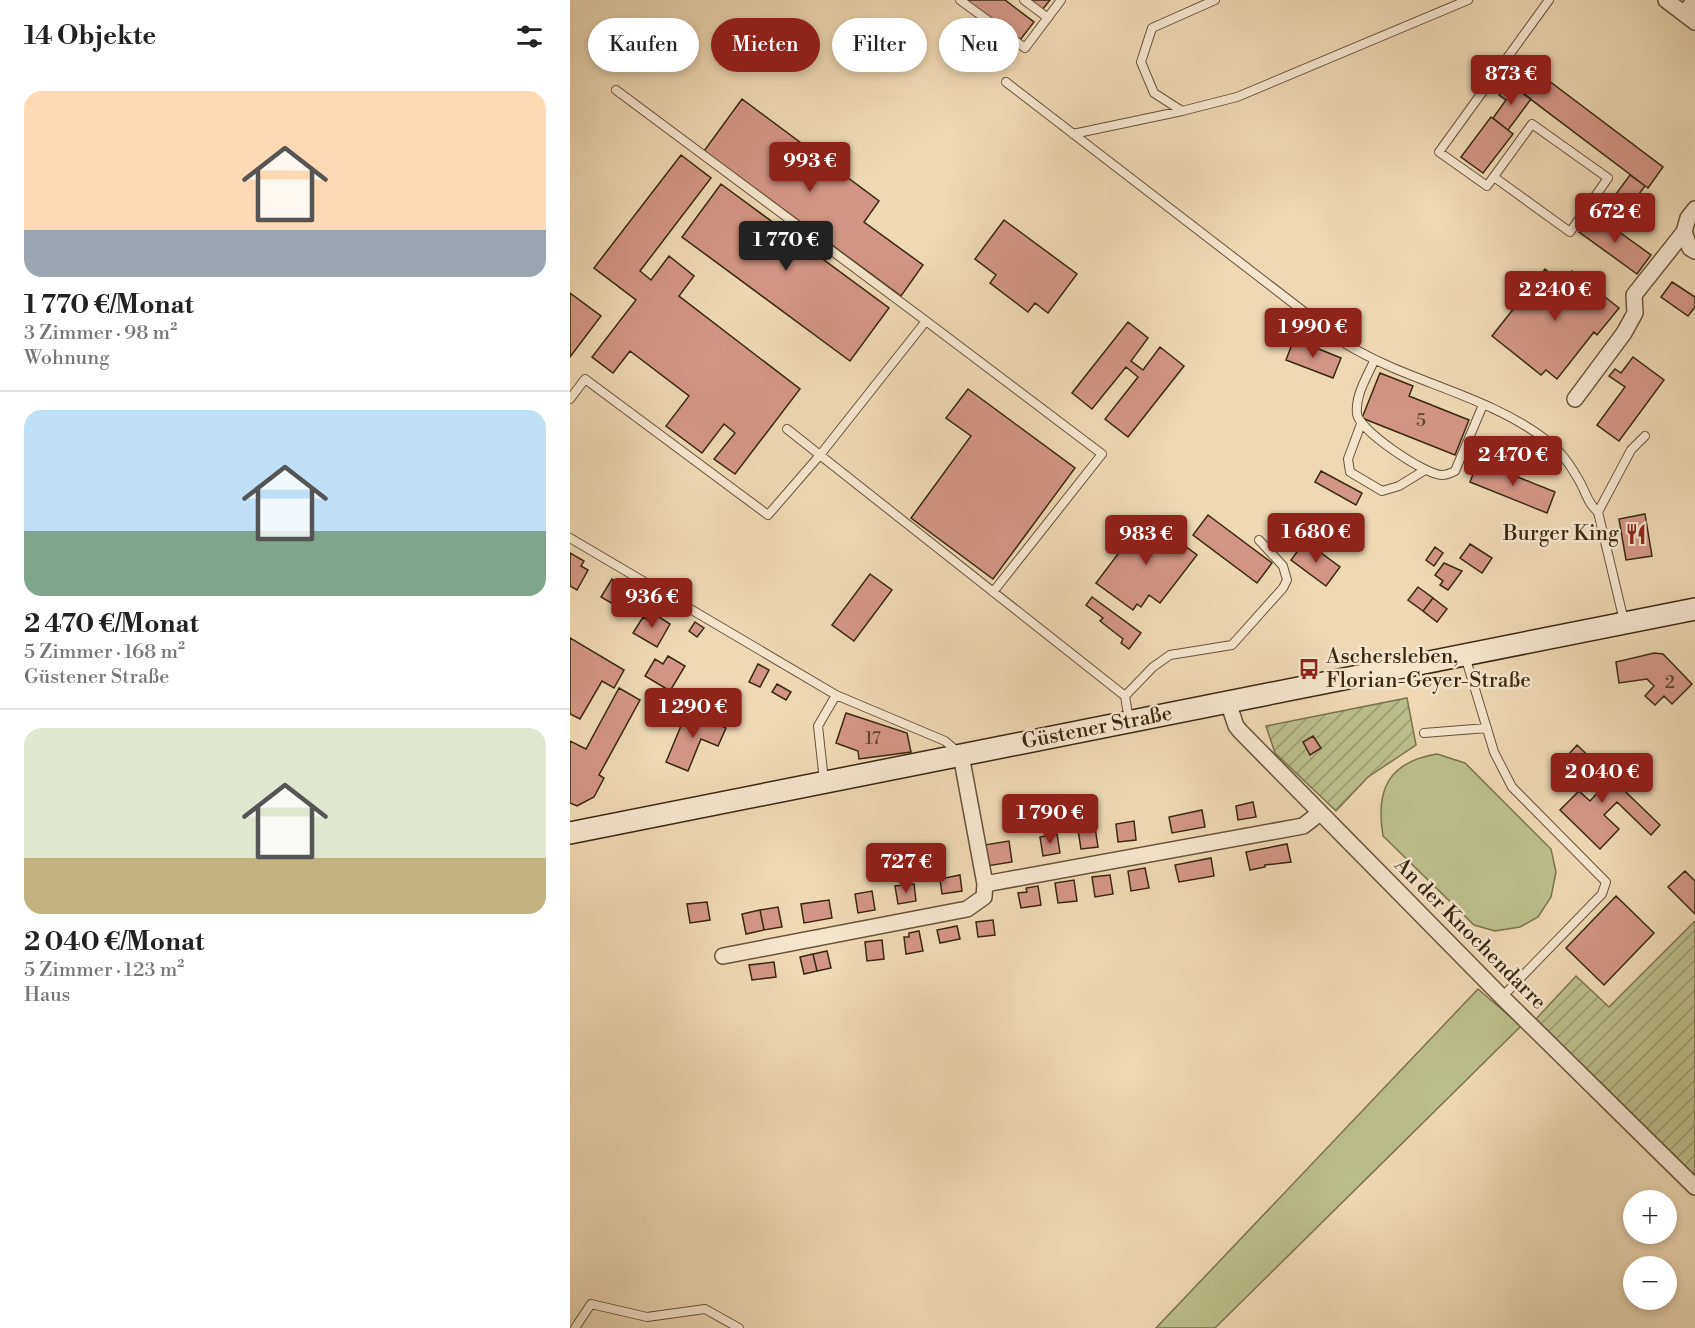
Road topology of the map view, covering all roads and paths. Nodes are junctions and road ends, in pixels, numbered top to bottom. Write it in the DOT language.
graph roads {
  1 [pos="960,0"];
  2 [pos="1024,0"];
  3 [pos="1061,0"];
  4 [pos="1215,0"];
  5 [pos="1468,0"];
  6 [pos="1549,0"];
  7 [pos="1666,0"];
  8 [pos="1694,0"];
  9 [pos="1048,18"];
  10 [pos="1690,18"];
  11 [pos="1006,82"];
  12 [pos="616,90"];
  13 [pos="1182,111"];
  14 [pos="1073,134"];
  15 [pos="1494,177"];
  16 [pos="1695,209"];
  17 [pos="1684,232"];
  18 [pos="1695,251"];
  19 [pos="926,321"];
  20 [pos="1374,361"];
  21 [pos="570,399"];
  22 [pos="1575,399"];
  23 [pos="1483,405"];
  24 [pos="1361,424"];
  25 [pos="787,429"];
  26 [pos="1645,436"];
  27 [pos="820,455"];
  28 [pos="1425,470"];
  29 [pos="1598,512"];
  30 [pos="570,538"];
  31 [pos="1259,540"];
  32 [pos="993,592"];
  33 [pos="1695,609"];
  34 [pos="1625,623"];
  35 [pos="1464,655"];
  36 [pos="837,696"];
  37 [pos="1125,696"];
  38 [pos="1228,702"];
  39 [pos="1130,722"];
  40 [pos="1487,728"];
  41 [pos="1424,733"];
  42 [pos="961,755"];
  43 [pos="824,782"];
  44 [pos="1320,813"];
  45 [pos="570,833"];
  46 [pos="985,884"];
  47 [pos="723,956"];
  48 [pos="1502,997"];
  49 [pos="1695,1187"];
  50 [pos="575,1328"];
  51 [pos="739,1328"];
  1 -- 9 [label="lane"];
  2 -- 9 [label="lane"];
  3 -- 9 [label="lane"];
  4 -- 13 [label="lane"];
  5 -- 13 [label="lane"];
  6 -- 15 [label="lane"];
  7 -- 10 [label="street"];
  8 -- 10 [label="street"];
  11 -- 14 [label="lane"];
  12 -- 19 [label="lane"];
  13 -- 14 [label="lane"];
  14 -- 20 [label="lane"];
  15 -- 15 [label="lane"];
  16 -- 17 [label="street"];
  17 -- 18 [label="street"];
  17 -- 22 [label="street"];
  19 -- 27 [label="lane"];
  19 -- 32 [label="lane"];
  20 -- 23 [label="lane"];
  20 -- 24 [label="lane"];
  21 -- 27 [label="lane"];
  23 -- 28 [label="lane"];
  23 -- 29 [label="lane"];
  24 -- 28 [label="lane"];
  24 -- 28 [label="lane"];
  25 -- 27 [label="lane"];
  26 -- 29 [label="lane"];
  27 -- 32 [label="lane"];
  29 -- 34 [label="lane"];
  30 -- 36 [label="lane"];
  31 -- 37 [label="lane"];
  32 -- 37 [label="lane"];
  33 -- 34 [label="main road, Güstener Straße"];
  34 -- 35 [label="main road, Güstener Straße"];
  35 -- 38 [label="main road, Güstener Straße"];
  35 -- 40 [label="lane"];
  36 -- 42 [label="lane"];
  36 -- 43 [label="lane"];
  37 -- 39 [label="lane"];
  38 -- 39 [label="main road, Güstener Straße"];
  38 -- 44 [label="street, An der Knochendarre"];
  39 -- 42 [label="main road, Güstener Straße"];
  40 -- 41 [label="lane"];
  40 -- 48 [label="lane"];
  42 -- 43 [label="main road, Güstener Straße"];
  42 -- 46 [label="street"];
  43 -- 45 [label="main road, Güstener Straße"];
  44 -- 46 [label="street"];
  44 -- 48 [label="street, An der Knochendarre"];
  46 -- 47 [label="street"];
  48 -- 49 [label="street, An der Knochendarre"];
  50 -- 51 [label="lane"];
}
